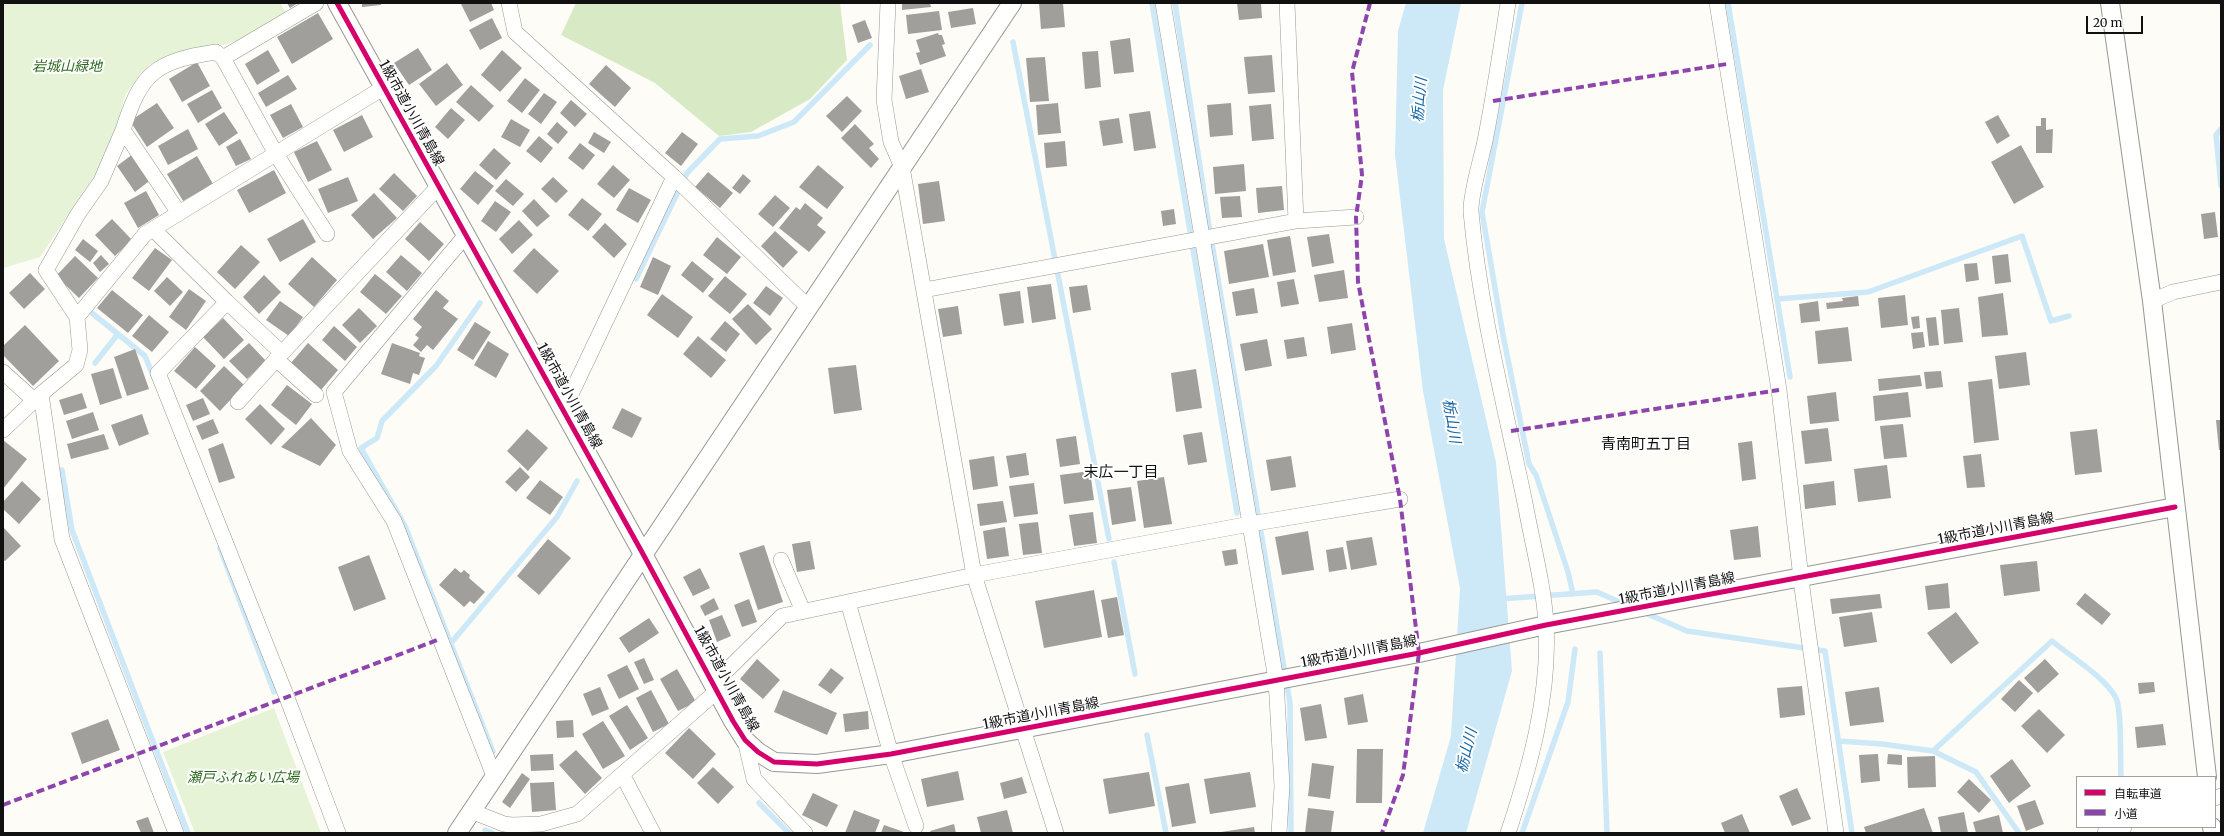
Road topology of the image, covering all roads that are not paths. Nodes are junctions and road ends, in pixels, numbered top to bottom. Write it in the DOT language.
graph roads {
  1 [pos="316,3"];
  2 [pos="337,3"];
  3 [pos="509,3"];
  4 [pos="888,3"];
  5 [pos="1012,3"];
  6 [pos="1162,3"];
  7 [pos="1287,3"];
  8 [pos="1508,3"];
  9 [pos="1717,3"];
  10 [pos="2110,3"];
  11 [pos="223,58"];
  12 [pos="383,88"];
  13 [pos="123,130"];
  14 [pos="276,154"];
  15 [pos="902,167"];
  16 [pos="674,177"];
  17 [pos="438,186"];
  18 [pos="179,213"];
  19 [pos="1356,217"];
  20 [pos="1296,221"];
  21 [pos="153,229"];
  22 [pos="327,234"];
  23 [pos="466,235"];
  24 [pos="1206,238"];
  25 [pos="2221,282"];
  26 [pos="924,290"];
  27 [pos="2152,301"];
  28 [pos="227,302"];
  29 [pos="808,307"];
  30 [pos="77,317"];
  31 [pos="279,356"];
  32 [pos="3,372"];
  33 [pos="316,396"];
  34 [pos="37,397"];
  35 [pos="238,402"];
  36 [pos="563,411"];
  37 [pos="3,430"];
  38 [pos="1400,499"];
  39 [pos="2175,507"];
  40 [pos="1250,524"];
  41 [pos="643,554"];
  42 [pos="781,560"];
  43 [pos="974,575"];
  44 [pos="1802,577"];
  45 [pos="848,602"];
  46 [pos="804,611"];
  47 [pos="1539,627"];
  48 [pos="1276,680"];
  49 [pos="715,688"];
  50 [pos="1022,730"];
  51 [pos="745,740"];
  52 [pos="891,754"];
  53 [pos="494,776"];
  54 [pos="623,776"];
  55 [pos="2206,776"];
  56 [pos="471,811"];
  57 [pos="916,826"];
  58 [pos="2121,828"];
  59 [pos="514,829"];
  60 [pos="176,833"];
  61 [pos="338,833"];
  62 [pos="456,833"];
  63 [pos="653,833"];
  64 [pos="805,833"];
  65 [pos="1056,833"];
  66 [pos="1280,833"];
  67 [pos="1508,833"];
  68 [pos="1836,833"];
  69 [pos="2105,833"];
  1 -- 11 [label="street"];
  2 -- 12 [label="street, 1級市道小川青島線"];
  3 -- 16 [label="street"];
  4 -- 15 [label="street"];
  5 -- 15 [label="street"];
  6 -- 24 [label="street"];
  7 -- 20 [label="street"];
  8 -- 47 [label="street"];
  9 -- 44 [label="street"];
  10 -- 27 [label="street"];
  11 -- 13 [label="street"];
  11 -- 14 [label="street"];
  12 -- 14 [label="street"];
  12 -- 17 [label="street, 1級市道小川青島線"];
  13 -- 18 [label="street"];
  13 -- 30 [label="street"];
  14 -- 18 [label="street"];
  14 -- 22 [label="street"];
  15 -- 26 [label="street"];
  15 -- 29 [label="street"];
  16 -- 29 [label="street"];
  16 -- 36 [label="street"];
  17 -- 23 [label="street, 1級市道小川青島線"];
  17 -- 31 [label="street"];
  18 -- 21 [label="street"];
  19 -- 20 [label="street"];
  20 -- 24 [label="street"];
  21 -- 28 [label="street"];
  21 -- 30 [label="street"];
  23 -- 36 [label="street, 1級市道小川青島線"];
  23 -- 53 [label="street"];
  24 -- 26 [label="street"];
  24 -- 40 [label="street"];
  25 -- 27 [label="street"];
  26 -- 43 [label="street"];
  27 -- 39 [label="street"];
  28 -- 31 [label="street"];
  28 -- 61 [label="street"];
  29 -- 41 [label="street"];
  30 -- 34 [label="street"];
  31 -- 33 [label="street"];
  31 -- 35 [label="street"];
  32 -- 34 [label="street"];
  34 -- 37 [label="street"];
  34 -- 60 [label="street"];
  36 -- 41 [label="street, 1級市道小川青島線"];
  38 -- 40 [label="street"];
  39 -- 44 [label="street, 1級市道小川青島線"];
  39 -- 55 [label="street"];
  40 -- 43 [label="street"];
  40 -- 48 [label="street"];
  41 -- 49 [label="street, 1級市道小川青島線"];
  41 -- 53 [label="street"];
  42 -- 46 [label="street"];
  43 -- 45 [label="street"];
  43 -- 50 [label="street"];
  44 -- 47 [label="street, 1級市道小川青島線"];
  44 -- 68 [label="street"];
  45 -- 46 [label="street"];
  45 -- 52 [label="street"];
  46 -- 49 [label="street"];
  47 -- 48 [label="street, 1級市道小川青島線"];
  47 -- 67 [label="street"];
  48 -- 50 [label="street, 1級市道小川青島線"];
  48 -- 66 [label="street"];
  49 -- 51 [label="street, 1級市道小川青島線"];
  49 -- 54 [label="street"];
  50 -- 52 [label="street, 1級市道小川青島線"];
  50 -- 65 [label="street"];
  51 -- 52 [label="street, 1級市道小川青島線"];
  51 -- 64 [label="street"];
  52 -- 57 [label="street"];
  53 -- 56 [label="street"];
  54 -- 59 [label="street"];
  54 -- 63 [label="street"];
  56 -- 59 [label="street"];
  56 -- 62 [label="street"];
  58 -- 69 [label="street"];
}
